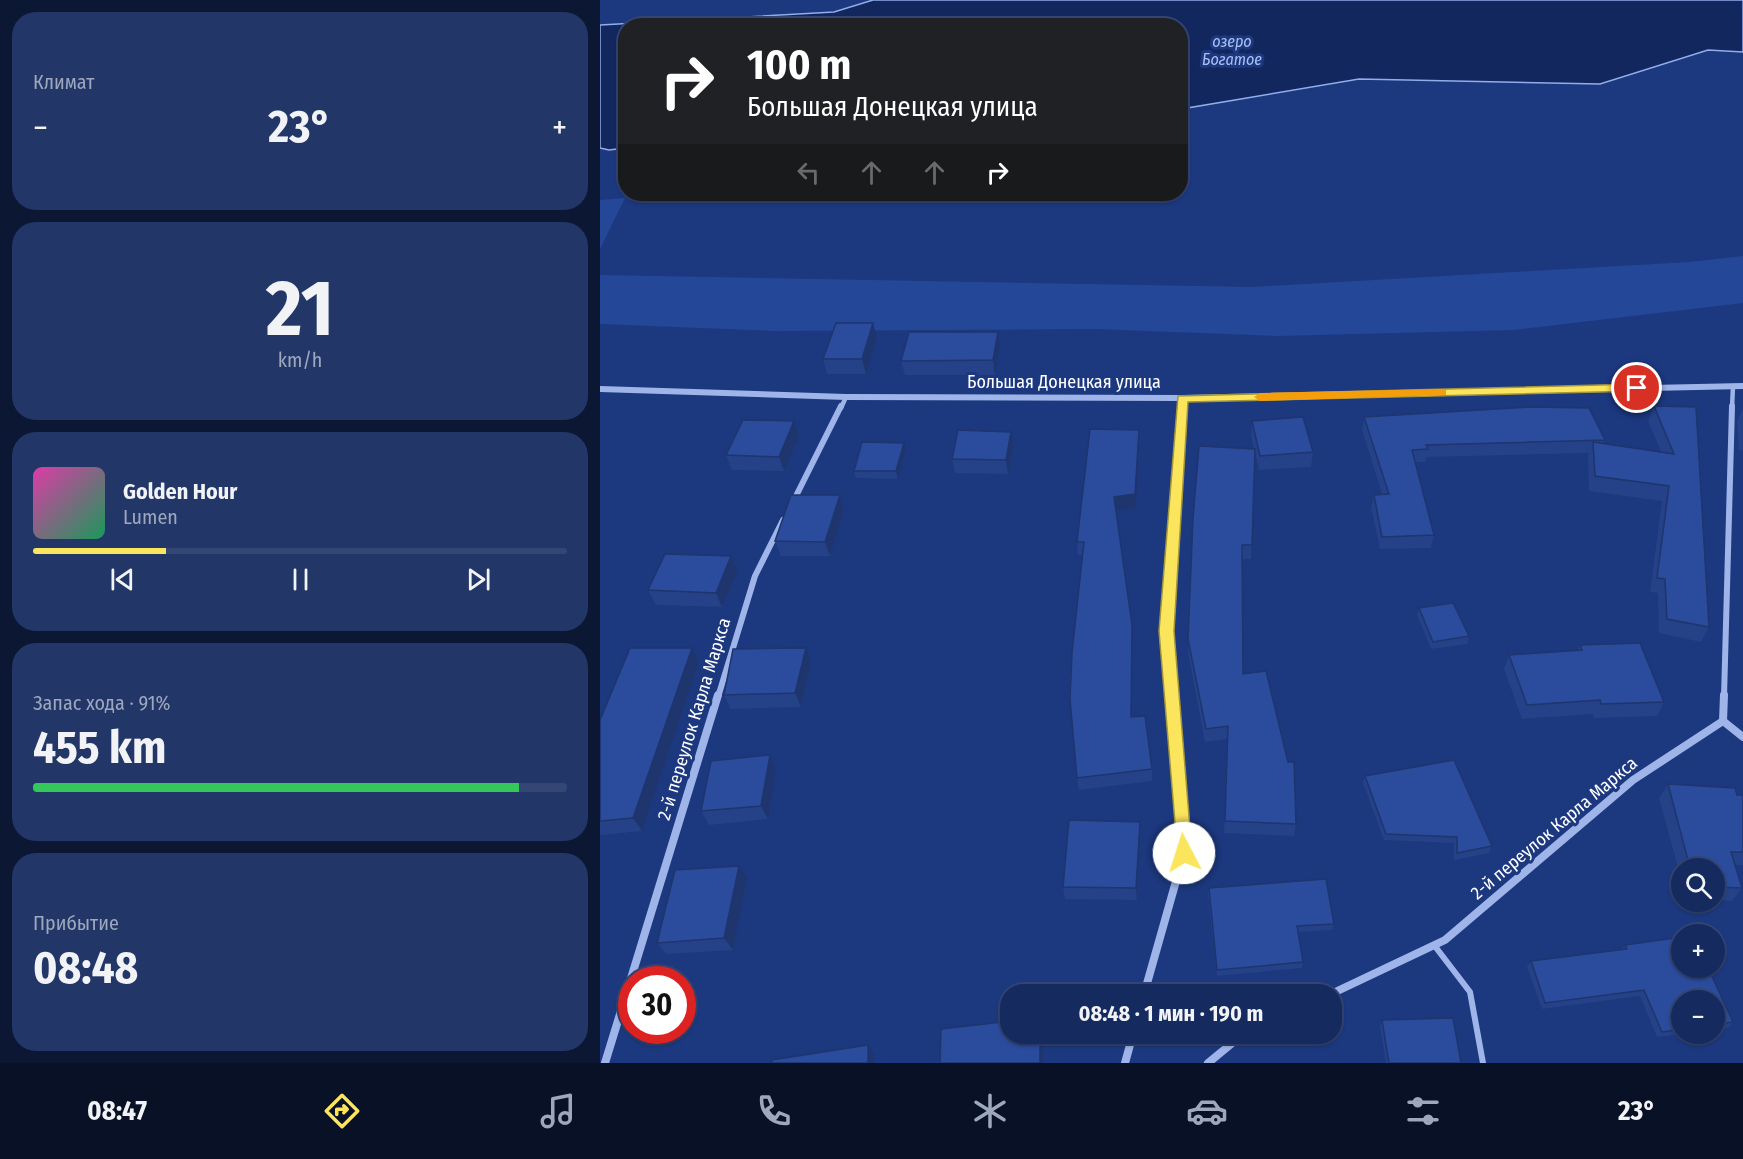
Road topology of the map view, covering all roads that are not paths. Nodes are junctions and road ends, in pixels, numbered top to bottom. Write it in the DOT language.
graph roads {
  1 [pos="1738,386"];
  2 [pos="600,389"];
  3 [pos="846,397"];
  4 [pos="1182,398"];
  5 [pos="1723,721"];
  6 [pos="1743,737"];
  7 [pos="1434,945"];
  8 [pos="1147,984"];
  9 [pos="1342,989"];
  10 [pos="1130,1044"];
  11 [pos="1231,1044"];
  12 [pos="605,1063"];
  13 [pos="1125,1063"];
  14 [pos="1208,1063"];
  15 [pos="1483,1063"];
  1 -- 4 [label="street, Большая Донецкая улица"];
  1 -- 5 [label="street"];
  2 -- 3 [label="street, Большая Донецкая улица"];
  3 -- 4 [label="street, Большая Донецкая улица"];
  3 -- 12 [label="street, 2-й переулок Карла Маркса"];
  4 -- 8 [label="street"];
  5 -- 6 [label="street"];
  5 -- 7 [label="street, 2-й переулок Карла Маркса"];
  7 -- 9 [label="street, 2-й переулок Карла Маркса"];
  7 -- 15 [label="lane"];
  10 -- 13 [label="street"];
  11 -- 14 [label="street"];
}
